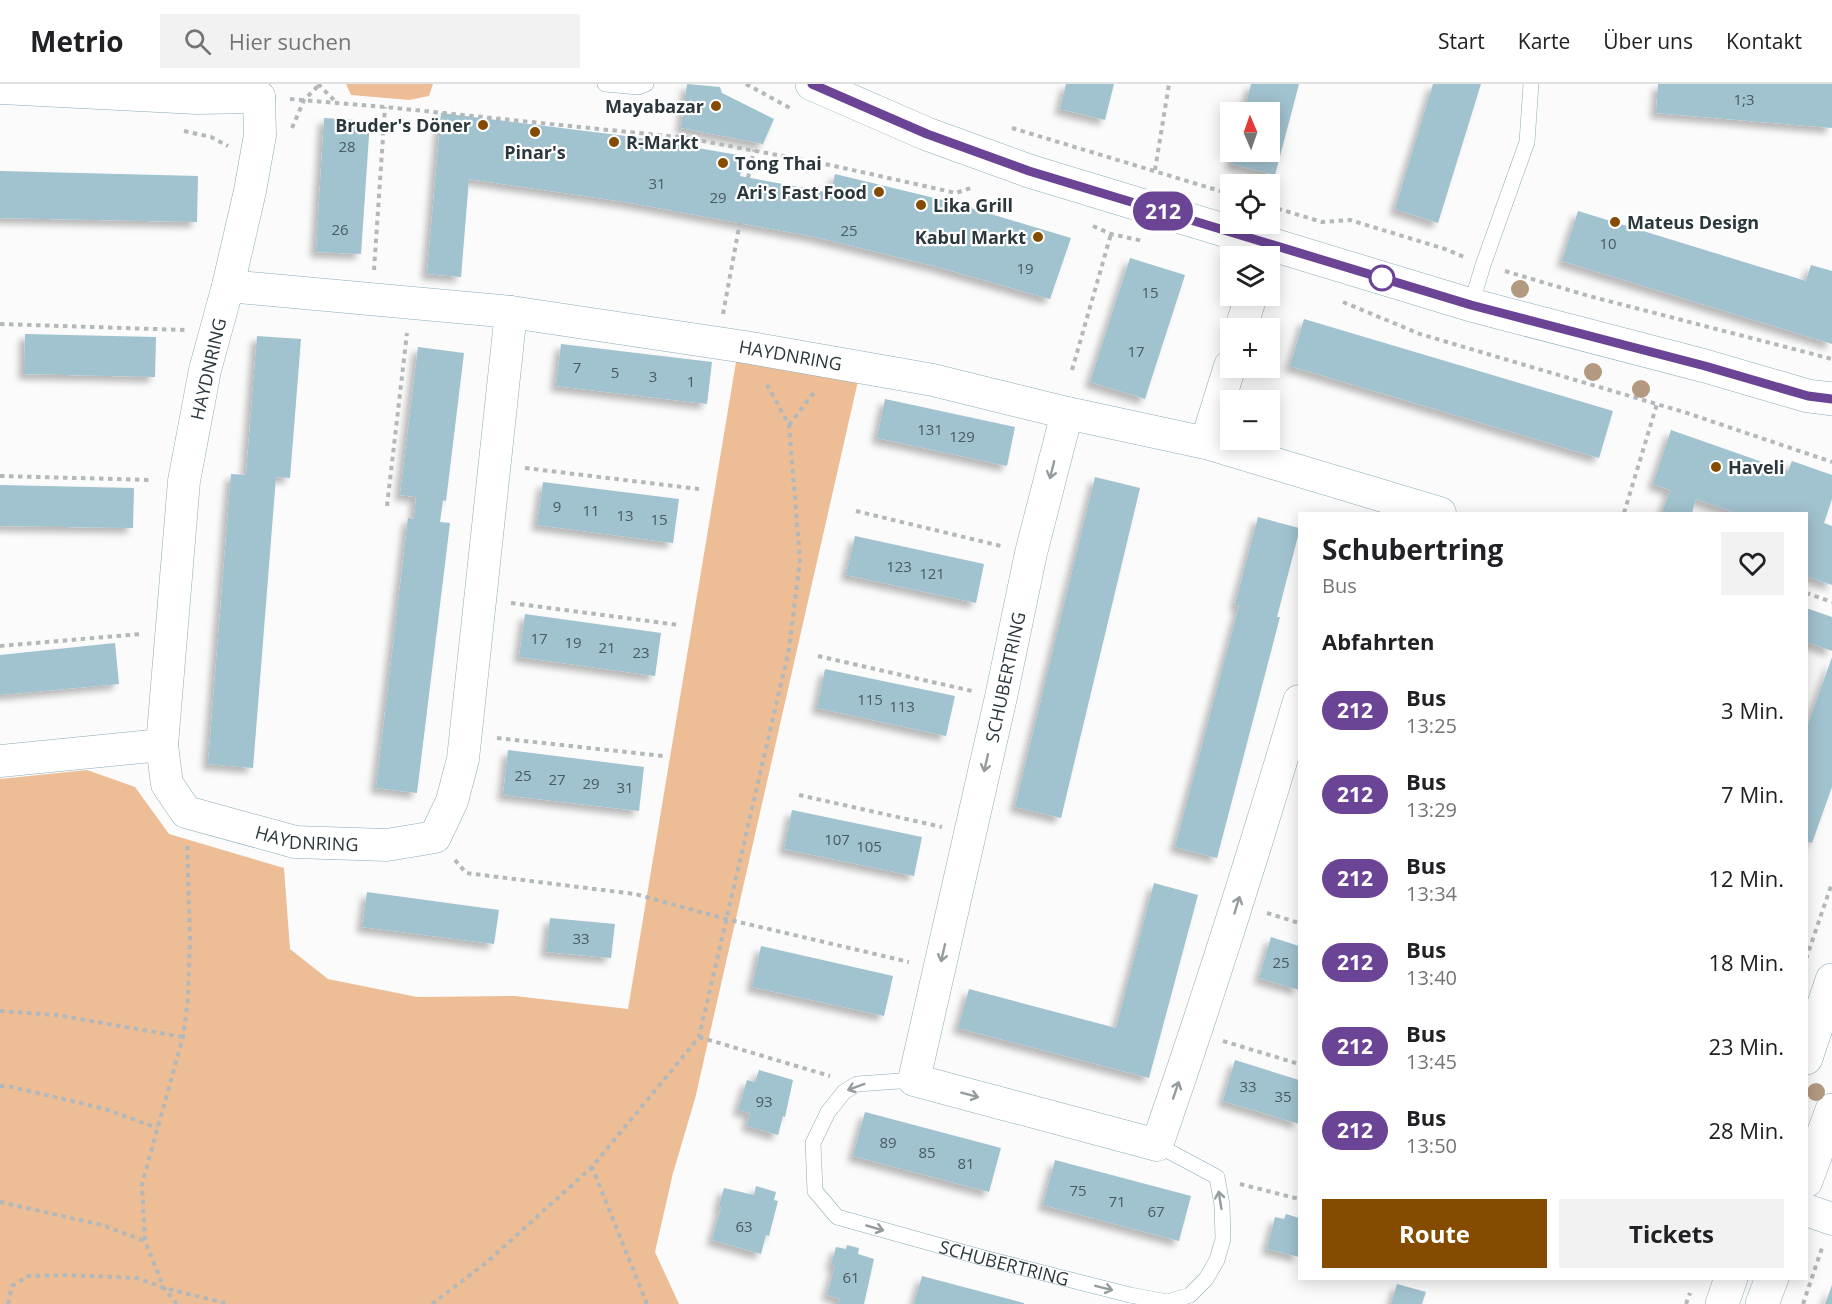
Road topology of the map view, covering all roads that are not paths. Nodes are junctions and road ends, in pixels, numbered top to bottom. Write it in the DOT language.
graph roads {
  1 [pos="605,84"];
  2 [pos="646,84"];
  3 [pos="812,84"];
  4 [pos="1532,84"];
  5 [pos="0,88"];
  6 [pos="270,91"];
  7 [pos="1252,246"];
  8 [pos="1280,254"];
  9 [pos="228,286"];
  10 [pos="1471,305"];
  11 [pos="511,312"];
  12 [pos="1226,378"];
  13 [pos="1824,402"];
  14 [pos="1067,413"];
  15 [pos="1206,444"];
  16 [pos="1355,501"];
  17 [pos="1433,512"];
  18 [pos="1298,704"];
  19 [pos="162,745"];
  20 [pos="0,761"];
  21 [pos="1832,980"];
  22 [pos="1808,1052"];
  23 [pos="914,1080"];
  24 [pos="1832,1110"];
  25 [pos="1157,1145"];
  26 [pos="1808,1176"];
  27 [pos="1808,1211"];
  28 [pos="1832,1219"];
  29 [pos="1730,1280"];
  30 [pos="1771,1280"];
  31 [pos="1722,1304"];
  32 [pos="1762,1304"];
  1 -- 2 [label="lane"];
  3 -- 7 [label="street"];
  4 -- 10 [label="lane"];
  5 -- 6 [label="street"];
  6 -- 9 [label="street, HAYDNRING"];
  8 -- 10 [label="street"];
  9 -- 11 [label="street, HAYDNRING"];
  9 -- 19 [label="street, HAYDNRING"];
  10 -- 13 [label="street"];
  11 -- 14 [label="street, HAYDNRING"];
  11 -- 19 [label="street, HAYDNRING"];
  12 -- 15 [label="street"];
  14 -- 15 [label="street"];
  14 -- 23 [label="street, SCHUBERTRING, one-way"];
  15 -- 16 [label="street"];
  16 -- 17 [label="street"];
  25 -- 18 [label="street, one-way"];
  19 -- 20 [label="street"];
  21 -- 22 [label="street"];
  23 -- 25 [label="street, one-way"];
  23 -- 25 [label="lane, SCHUBERTRING, one-way"];
  24 -- 26 [label="street"];
  27 -- 28 [label="street"];
  29 -- 31 [label="street"];
  30 -- 32 [label="street"];
}
